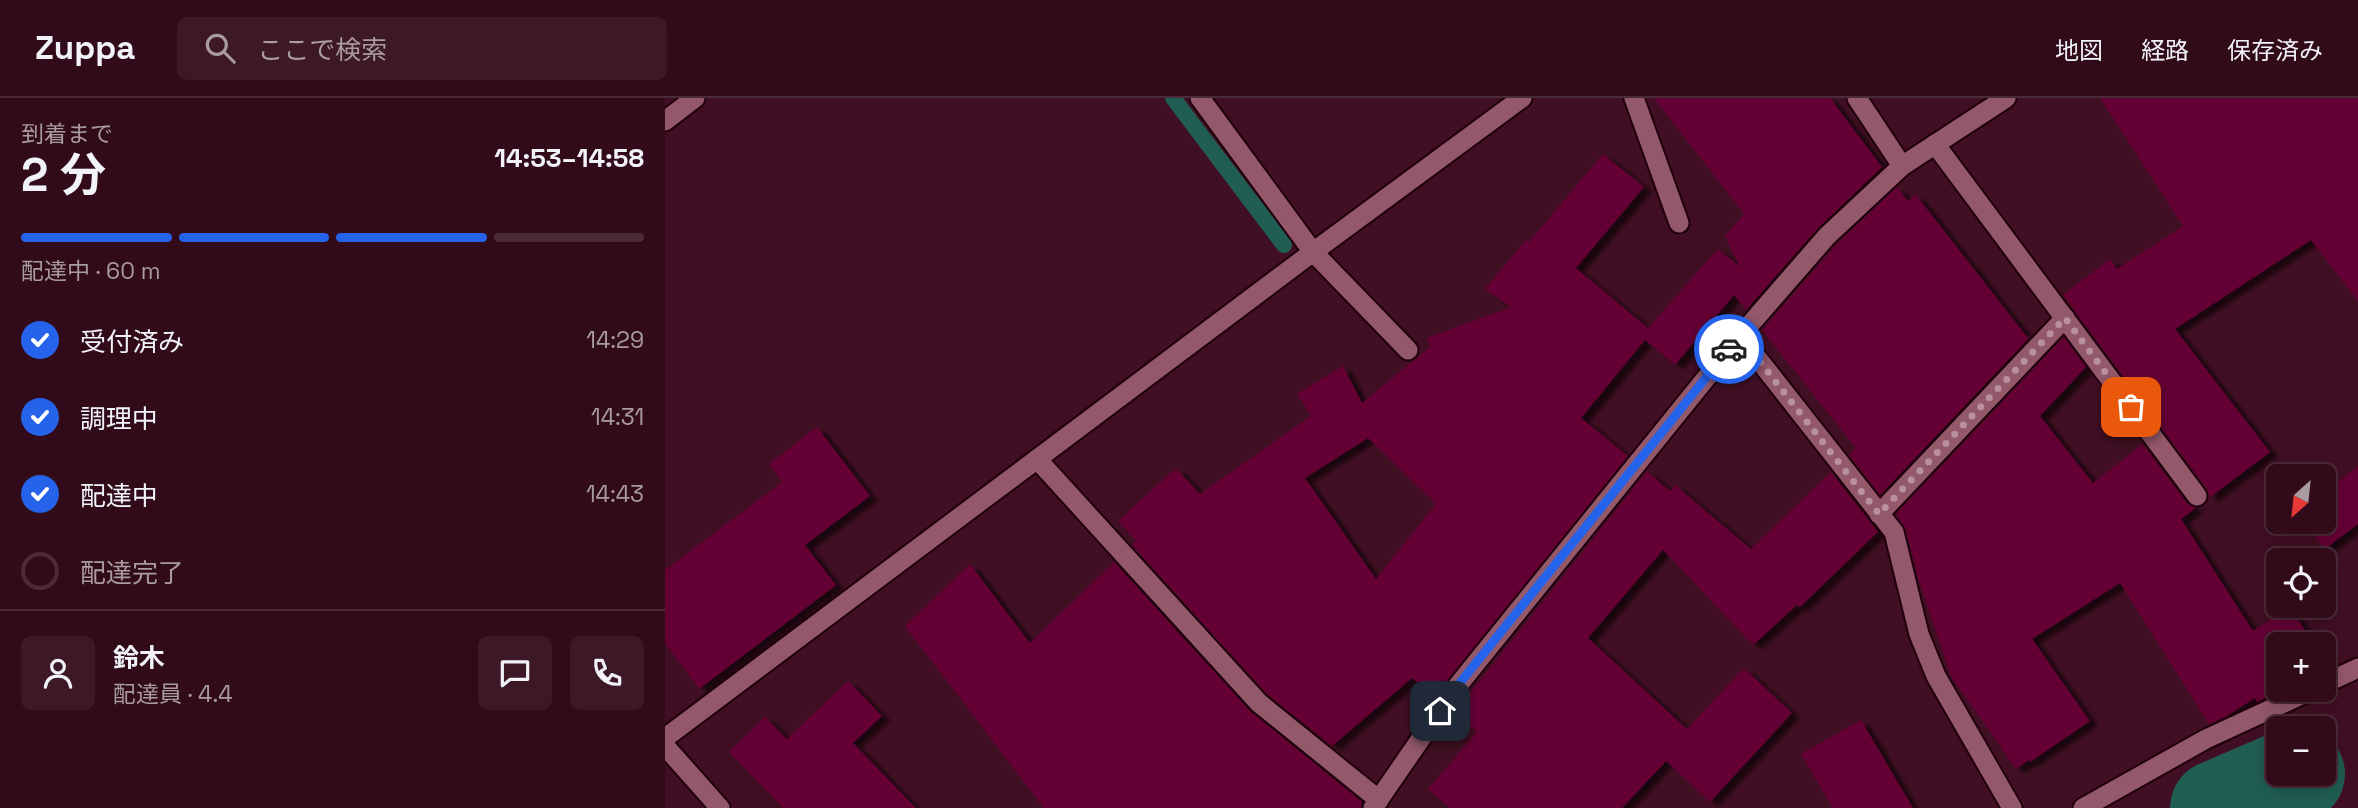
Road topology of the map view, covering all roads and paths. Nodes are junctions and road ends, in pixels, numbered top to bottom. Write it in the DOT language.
graph roads {
  1 [pos="695,98"];
  2 [pos="1200,98"];
  3 [pos="1522,98"];
  4 [pos="1634,98"];
  5 [pos="1857,98"];
  6 [pos="2006,98"];
  7 [pos="665,121"];
  8 [pos="1935,144"];
  9 [pos="1902,166"];
  10 [pos="1679,223"];
  11 [pos="1313,252"];
  12 [pos="2065,318"];
  13 [pos="1740,336"];
  14 [pos="1408,350"];
  15 [pos="1037,459"];
  16 [pos="2197,496"];
  17 [pos="1879,514"];
  18 [pos="2358,668"];
  19 [pos="2336,678"];
  20 [pos="2286,702"];
  21 [pos="665,738"];
  22 [pos="668,755"];
  23 [pos="1376,804"];
  24 [pos="720,808"];
  25 [pos="2012,808"];
  26 [pos="2083,808"];
  1 -- 7 [label="street"];
  2 -- 11 [label="street"];
  3 -- 11 [label="street"];
  4 -- 10 [label="street"];
  5 -- 9 [label="street"];
  6 -- 8 [label="street"];
  8 -- 9 [label="street"];
  8 -- 12 [label="street"];
  9 -- 13 [label="street"];
  11 -- 14 [label="street"];
  11 -- 15 [label="street"];
  12 -- 16 [label="street"];
  12 -- 17 [label="street"];
  13 -- 17 [label="street"];
  13 -- 23 [label="street"];
  15 -- 21 [label="street"];
  15 -- 23 [label="street"];
  17 -- 25 [label="street"];
  18 -- 19 [label="street"];
  20 -- 26 [label="street"];
  22 -- 24 [label="street"];
}
